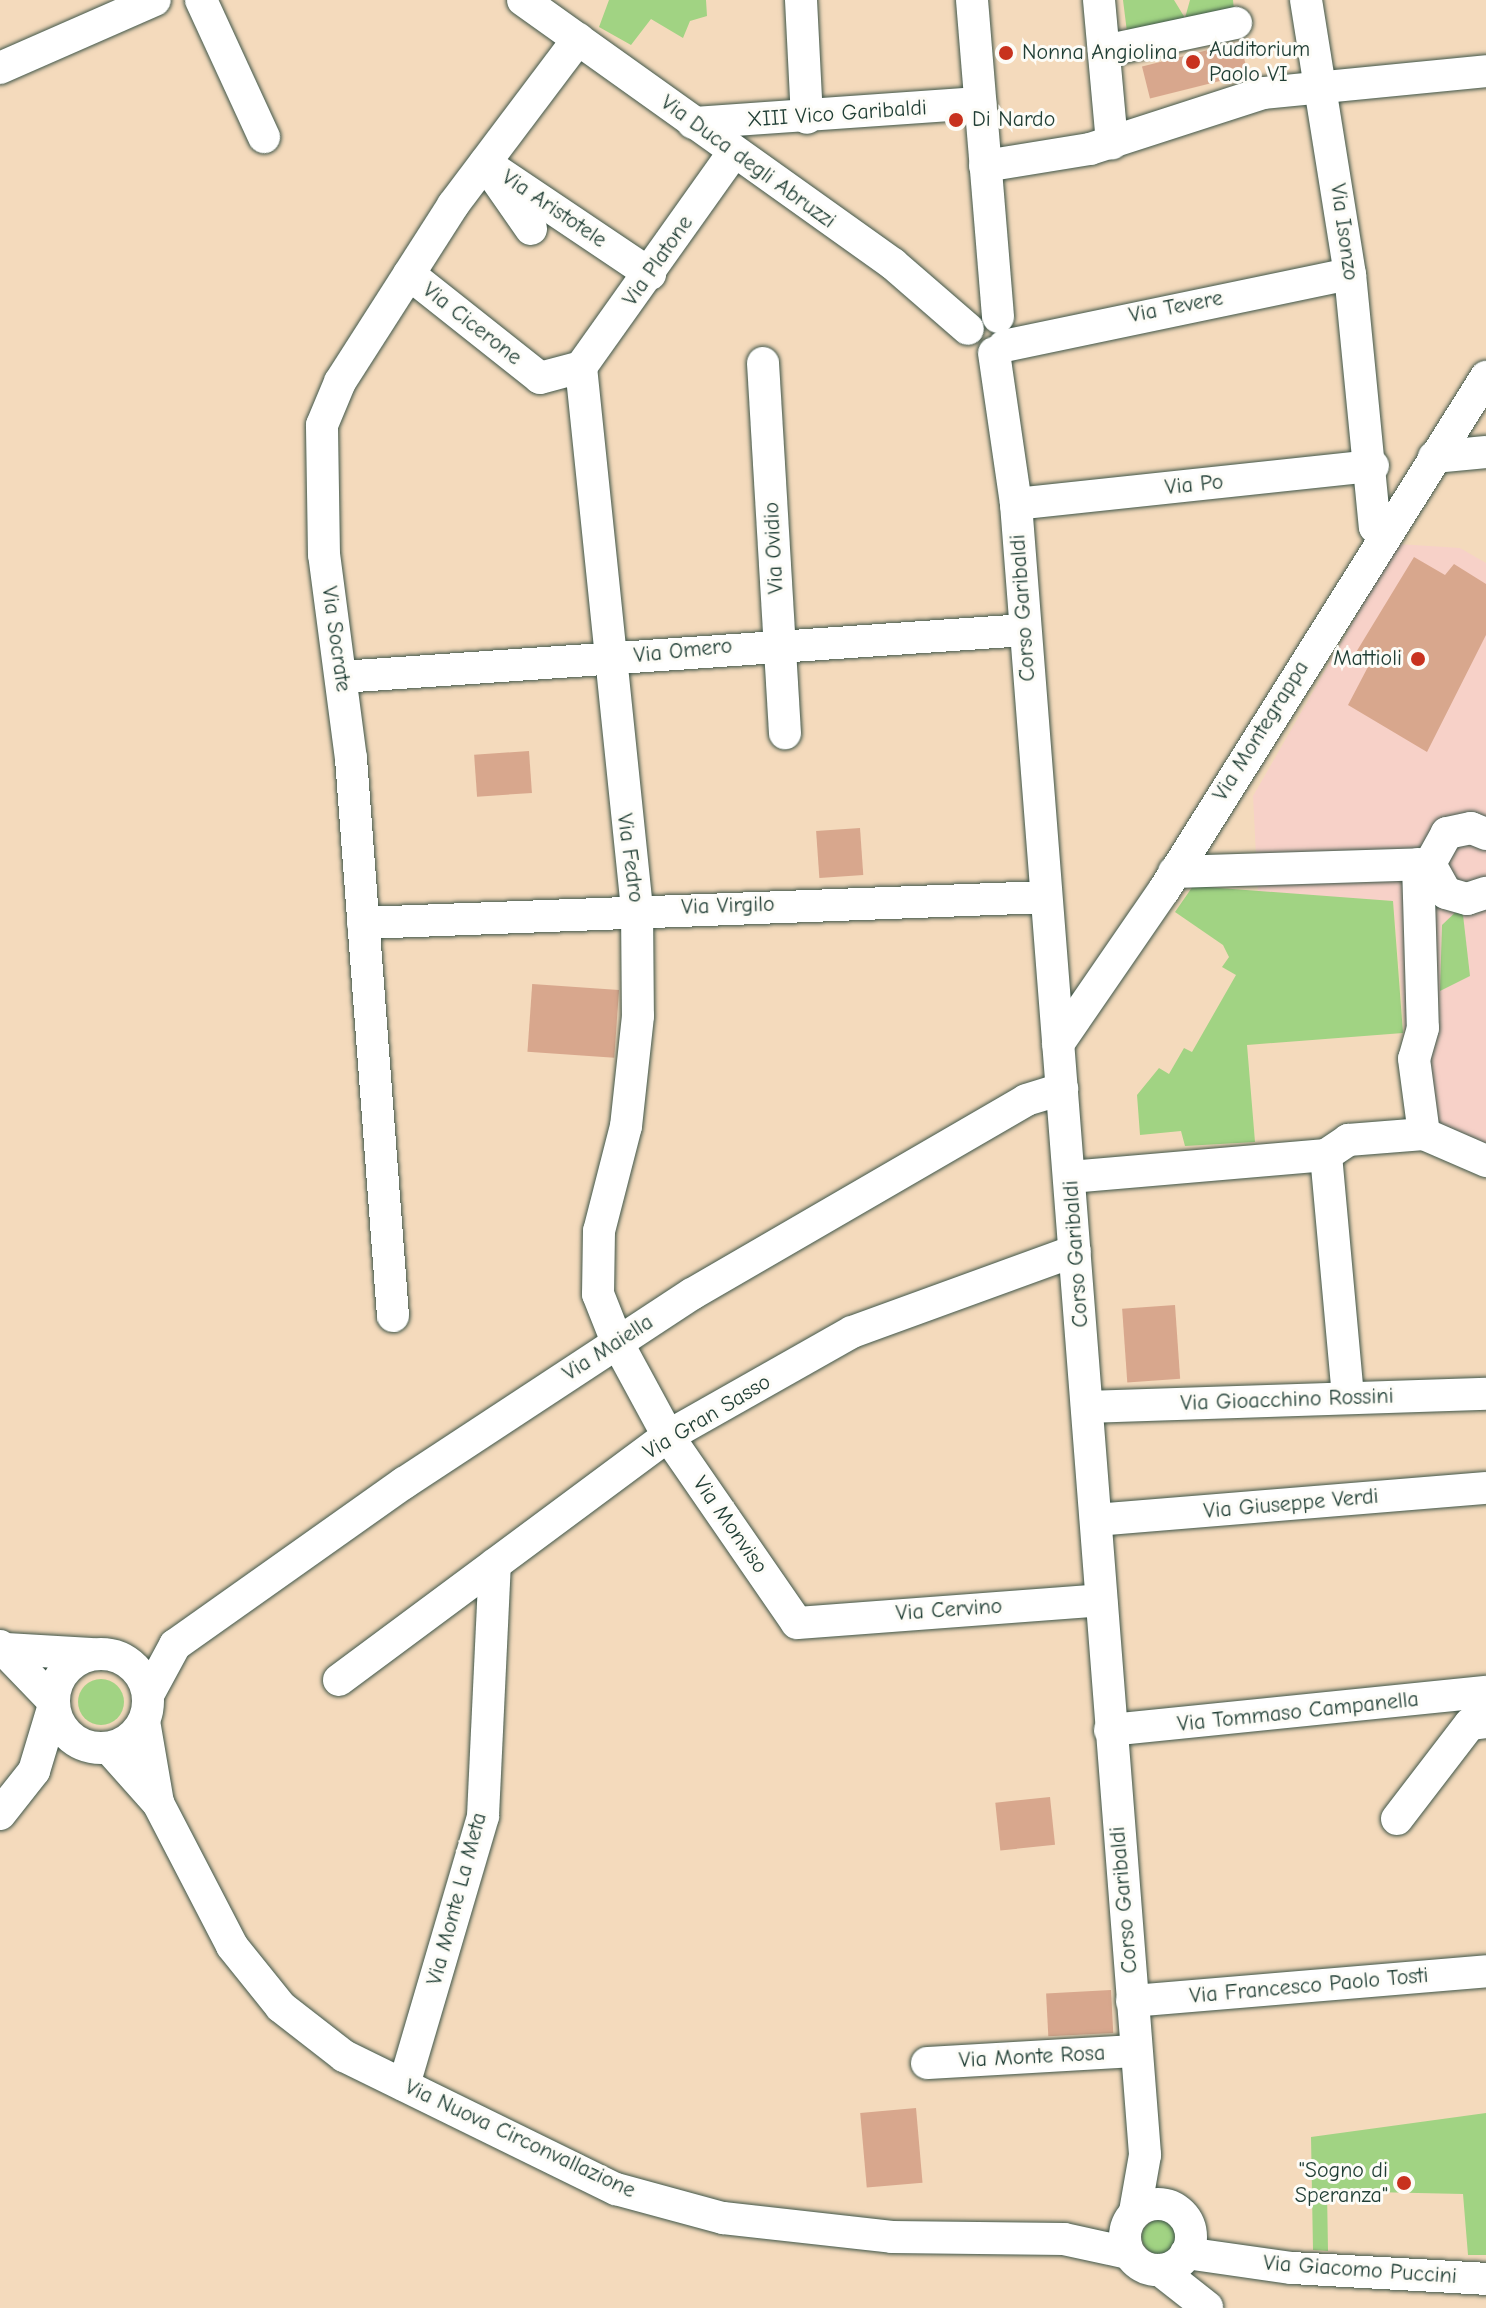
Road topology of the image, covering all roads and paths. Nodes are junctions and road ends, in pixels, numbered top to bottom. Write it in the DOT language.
graph roads {
  1 [pos="155,0"];
  2 [pos="201,0"];
  3 [pos="523,0"];
  4 [pos="801,0"];
  5 [pos="972,0"];
  6 [pos="1099,0"];
  7 [pos="1306,0"];
  8 [pos="1236,23"];
  9 [pos="578,39"];
  10 [pos="1104,51"];
  11 [pos="0,68"];
  12 [pos="1486,71"];
  13 [pos="1323,82"];
  14 [pos="980,103"];
  15 [pos="807,118"];
  16 [pos="693,123"];
  17 [pos="264,137"];
  18 [pos="1112,143"];
  19 [pos="733,153"];
  20 [pos="485,163"];
  21 [pos="985,166"];
  22 [pos="531,229"];
  23 [pos="409,274"];
  24 [pos="650,274"];
  25 [pos="1350,274"];
  26 [pos="968,329"];
  27 [pos="999,339"];
  28 [pos="763,363"];
  29 [pos="581,367"];
  30 [pos="1486,377"];
  31 [pos="1486,452"];
  32 [pos="1434,457"];
  33 [pos="1373,466"];
  34 [pos="1408,495"];
  35 [pos="1016,504"];
  36 [pos="1383,533"];
  37 [pos="1025,630"];
  38 [pos="779,642"];
  39 [pos="610,658"];
  40 [pos="341,677"];
  41 [pos="785,733"];
  42 [pos="1486,834"];
  43 [pos="1424,864"];
  44 [pos="1174,872"];
  45 [pos="1486,893"];
  46 [pos="1046,897"];
  47 [pos="637,909"];
  48 [pos="363,923"];
  49 [pos="1058,1044"];
  50 [pos="1062,1089"];
  51 [pos="1424,1134"];
  52 [pos="1326,1155"];
  53 [pos="1486,1161"];
  54 [pos="1070,1177"];
  55 [pos="1075,1251"];
  56 [pos="393,1316"];
  57 [pos="617,1342"];
  58 [pos="1486,1394"];
  59 [pos="1348,1398"];
  60 [pos="1087,1407"];
  61 [pos="668,1436"];
  62 [pos="1486,1488"];
  63 [pos="1096,1520"];
  64 [pos="495,1564"];
  65 [pos="1101,1600"];
  66 [pos="797,1623"];
  67 [pos="175,1645"];
  68 [pos="3,1648"];
  69 [pos="101,1654"];
  70 [pos="339,1680"];
  71 [pos="1486,1692"];
  72 [pos="53,1704"];
  73 [pos="146,1708"];
  74 [pos="1486,1722"];
  75 [pos="1110,1730"];
  76 [pos="102,1748"];
  77 [pos="34,1771"];
  78 [pos="158,1803"];
  79 [pos="0,1814"];
  80 [pos="1397,1819"];
  81 [pos="1486,1971"];
  82 [pos="1132,2001"];
  83 [pos="1136,2051"];
  84 [pos="927,2063"];
  85 [pos="404,2085"];
  86 [pos="1145,2155"];
  87 [pos="1130,2230"];
  88 [pos="1179,2243"];
  89 [pos="1486,2279"];
  90 [pos="1207,2308"];
  1 -- 11 [label="street"];
  2 -- 17 [label="street"];
  3 -- 9 [label="street, Via Duca degli Abruzzi"];
  4 -- 15 [label="street"];
  5 -- 14 [label="street, Corso Garibaldi"];
  6 -- 10 [label="street"];
  7 -- 13 [label="street, Via Isonzo"];
  8 -- 10 [label="street"];
  9 -- 16 [label="street, Via Duca degli Abruzzi"];
  9 -- 20 [label="street, Via Socrate"];
  10 -- 18 [label="street"];
  12 -- 13 [label="street"];
  13 -- 18 [label="street"];
  13 -- 25 [label="street, Via Isonzo"];
  14 -- 15 [label="street, XIII Vico Garibaldi"];
  14 -- 21 [label="street, Corso Garibaldi"];
  15 -- 16 [label="street, XIII Vico Garibaldi"];
  16 -- 19 [label="street, Via Duca degli Abruzzi"];
  18 -- 21 [label="street"];
  19 -- 24 [label="street, Via Platone"];
  19 -- 26 [label="street, Via Duca degli Abruzzi"];
  20 -- 22 [label="street, Via Aristotele"];
  20 -- 23 [label="street, Via Socrate"];
  20 -- 24 [label="street, Via Aristotele"];
  21 -- 27 [label="street, Corso Garibaldi"];
  23 -- 29 [label="street, Via Cicerone"];
  23 -- 40 [label="street, Via Socrate"];
  24 -- 29 [label="street, Via Platone"];
  25 -- 27 [label="street, Via Tevere"];
  25 -- 33 [label="street, Via Isonzo"];
  26 -- 27 [label="street, Via Tevere"];
  27 -- 35 [label="street, Corso Garibaldi"];
  28 -- 38 [label="street, Via Ovidio"];
  29 -- 39 [label="street, Via Fedro"];
  30 -- 32 [label="street, Via Montegrappa"];
  31 -- 32 [label="street"];
  32 -- 34 [label="street, Via Montegrappa"];
  33 -- 34 [label="street"];
  33 -- 35 [label="street, Via Po"];
  33 -- 36 [label="street, Via Isonzo"];
  34 -- 36 [label="street, Via Montegrappa"];
  35 -- 37 [label="street, Corso Garibaldi"];
  36 -- 44 [label="street, Via Montegrappa"];
  37 -- 38 [label="street, Via Omero"];
  37 -- 46 [label="street, Corso Garibaldi"];
  38 -- 39 [label="street, Via Omero"];
  38 -- 41 [label="street, Via Ovidio"];
  39 -- 40 [label="street, Via Omero"];
  39 -- 47 [label="street, Via Fedro"];
  40 -- 48 [label="street, Via Socrate"];
  42 -- 43 [label="street"];
  43 -- 44 [label="street"];
  43 -- 45 [label="street"];
  43 -- 51 [label="street"];
  44 -- 49 [label="street, Via Montegrappa"];
  46 -- 47 [label="street, Via Virgilo"];
  46 -- 49 [label="street, Corso Garibaldi"];
  47 -- 48 [label="street, Via Virgilo"];
  47 -- 57 [label="street, Via Fedro"];
  48 -- 56 [label="street, Via Socrate"];
  49 -- 50 [label="street, Corso Garibaldi"];
  50 -- 54 [label="street, Corso Garibaldi"];
  50 -- 57 [label="street, Via Maiella"];
  51 -- 52 [label="street"];
  51 -- 53 [label="street"];
  52 -- 54 [label="street"];
  52 -- 59 [label="street"];
  54 -- 55 [label="street, Corso Garibaldi"];
  55 -- 60 [label="street, Corso Garibaldi"];
  55 -- 61 [label="street, Via Gran Sasso"];
  57 -- 61 [label="street, Via Monviso"];
  57 -- 67 [label="street, Via Maiella"];
  58 -- 59 [label="street, Via Gioacchino Rossini"];
  59 -- 60 [label="street, Via Gioacchino Rossini"];
  60 -- 63 [label="street, Corso Garibaldi"];
  61 -- 64 [label="street, Via Gran Sasso"];
  61 -- 66 [label="street, Via Monviso"];
  62 -- 63 [label="street, Via Giuseppe Verdi"];
  63 -- 65 [label="street, Corso Garibaldi"];
  64 -- 70 [label="street, Via Gran Sasso"];
  64 -- 85 [label="street, Via Monte La Meta"];
  65 -- 66 [label="street, Via Cervino"];
  65 -- 75 [label="street, Corso Garibaldi"];
  67 -- 69 [label="street, Via Maiella"];
  67 -- 73 [label="street, Via Maiella"];
  68 -- 69 [label="street"];
  68 -- 72 [label="street"];
  69 -- 72 [label="street"];
  69 -- 73 [label="street"];
  71 -- 75 [label="street, Via Tommaso Campanella"];
  72 -- 76 [label="street"];
  72 -- 77 [label="street"];
  73 -- 76 [label="street"];
  73 -- 78 [label="street, Via Nuova Circonvallazione"];
  74 -- 80 [label="street"];
  75 -- 82 [label="street, Corso Garibaldi"];
  76 -- 77 [label="street"];
  76 -- 78 [label="street, Via Nuova Circonvallazione"];
  77 -- 79 [label="street"];
  78 -- 85 [label="street, Via Nuova Circonvallazione"];
  81 -- 82 [label="street, Via Francesco Paolo Tosti"];
  82 -- 83 [label="street, Corso Garibaldi"];
  83 -- 84 [label="street, Via Monte Rosa"];
  83 -- 86 [label="street, Corso Garibaldi"];
  85 -- 87 [label="street, Via Nuova Circonvallazione"];
  86 -- 87 [label="street, Corso Garibaldi"];
  86 -- 88 [label="street, Corso Garibaldi"];
  87 -- 88 [label="street"];
  87 -- 88 [label="street, Via Nuova Circonvallazione"];
  88 -- 89 [label="street, Via Giacomo Puccini"];
  88 -- 90 [label="street"];
}
